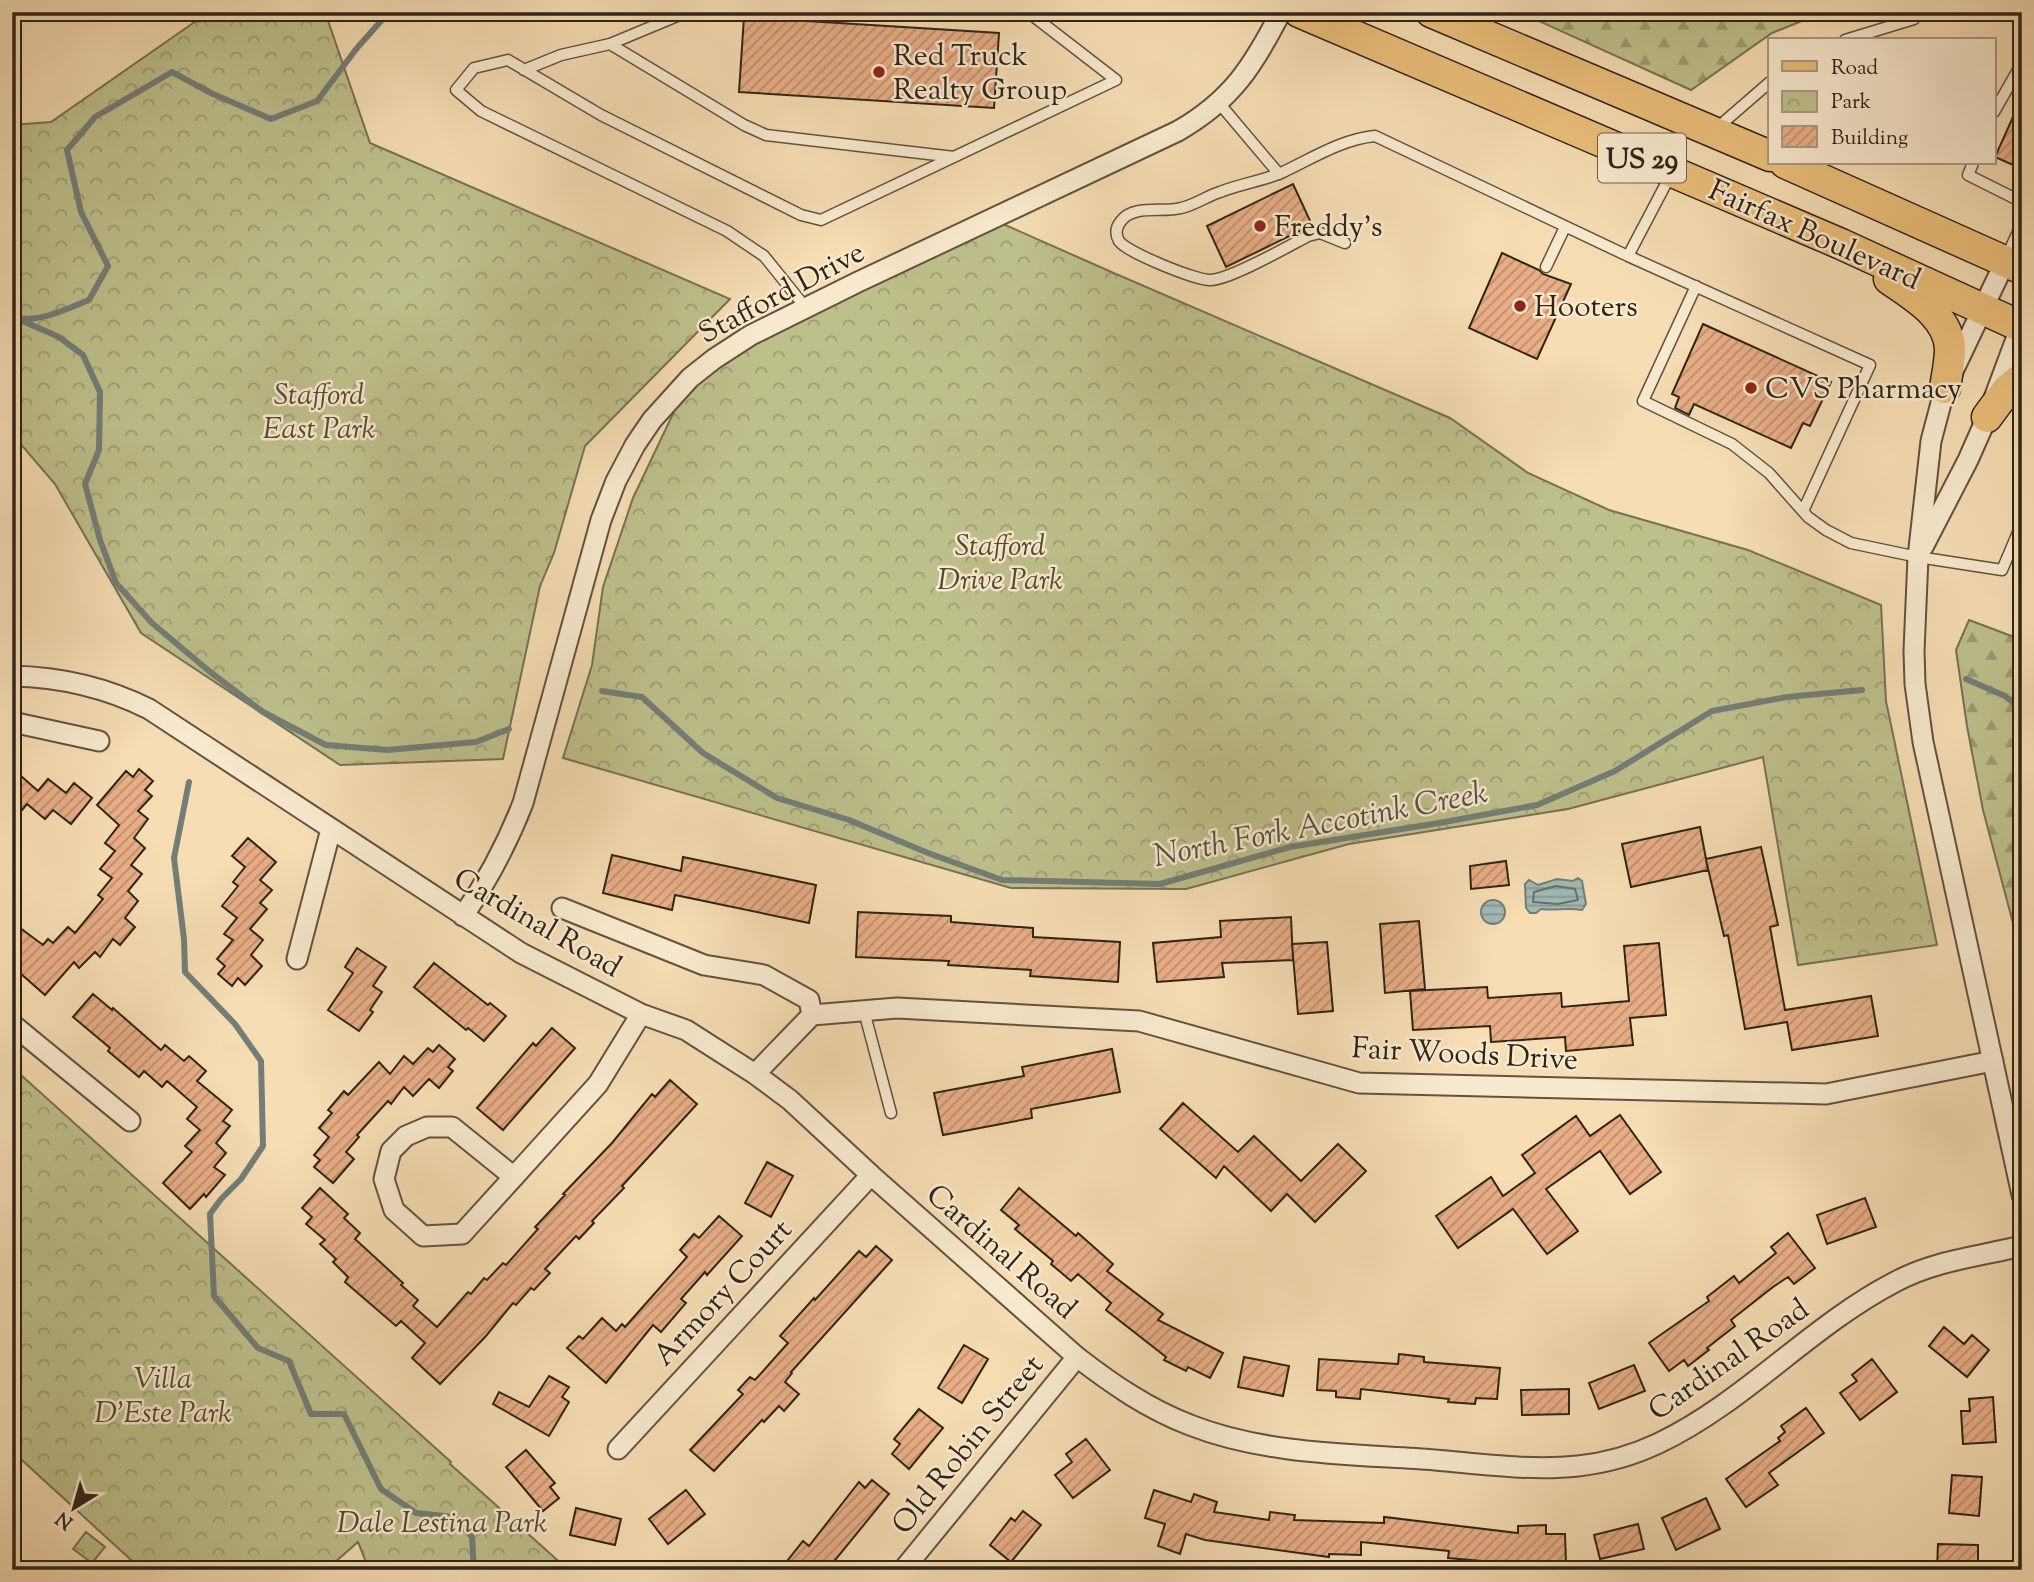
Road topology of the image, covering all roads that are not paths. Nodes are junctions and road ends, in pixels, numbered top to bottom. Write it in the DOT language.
graph roads {
  1 [pos="687,12"];
  2 [pos="1281,12"];
  3 [pos="1299,12"];
  4 [pos="1431,12"];
  5 [pos="1027,13"];
  6 [pos="1914,19"];
  7 [pos="1852,38"];
  8 [pos="610,44"];
  9 [pos="2022,63"];
  10 [pos="524,70"];
  11 [pos="1768,84"];
  12 [pos="1219,103"];
  13 [pos="1996,108"];
  14 [pos="1714,131"];
  15 [pos="1768,155"];
  16 [pos="954,157"];
  17 [pos="1787,164"];
  18 [pos="1973,164"];
  19 [pos="1672,171"];
  20 [pos="1279,174"];
  21 [pos="2022,202"];
  22 [pos="2022,223"];
  23 [pos="1565,227"];
  24 [pos="1345,243"];
  25 [pos="1841,244"];
  26 [pos="1628,256"];
  27 [pos="2013,265"];
  28 [pos="1546,267"];
  29 [pos="1696,286"];
  30 [pos="806,308"];
  31 [pos="1984,309"];
  32 [pos="2022,326"];
  33 [pos="2022,378"];
  34 [pos="1945,388"];
  35 [pos="1987,417"];
  36 [pos="1803,510"];
  37 [pos="2022,523"];
  38 [pos="1917,557"];
  39 [pos="12,676"];
  40 [pos="12,722"];
  41 [pos="99,741"];
  42 [pos="331,829"];
  43 [pos="562,908"];
  44 [pos="463,916"];
  45 [pos="298,959"];
  46 [pos="864,1011"];
  47 [pos="641,1014"];
  48 [pos="812,1016"];
  49 [pos="12,1024"];
  50 [pos="1993,1061"];
  51 [pos="755,1074"];
  52 [pos="891,1113"];
  53 [pos="130,1121"];
  54 [pos="871,1175"];
  55 [pos="513,1177"];
  56 [pos="2022,1195"];
  57 [pos="2022,1246"];
  58 [pos="1077,1357"];
  59 [pos="618,1449"];
  60 [pos="903,1570"];
  1 -- 8 [label="lane"];
  2 -- 12 [label="street, Stafford Drive"];
  3 -- 19 [label="main road, Fairfax Boulevard / US 29"];
  4 -- 14 [label="main road, Fairfax Boulevard / US 29"];
  5 -- 16 [label="lane"];
  6 -- 7 [label="lane"];
  8 -- 10 [label="lane"];
  8 -- 16 [label="lane"];
  9 -- 13 [label="lane"];
  10 -- 16 [label="lane"];
  10 -- 30 [label="lane"];
  11 -- 14 [label="lane"];
  12 -- 20 [label="lane"];
  12 -- 30 [label="street, Stafford Drive"];
  14 -- 15 [label="main road, Fairfax Boulevard / US 29"];
  17 -- 27 [label="main road, Fairfax Boulevard"];
  18 -- 21 [label="lane"];
  19 -- 25 [label="main road, Fairfax Boulevard / US 29"];
  19 -- 26 [label="lane"];
  20 -- 23 [label="lane"];
  20 -- 24 [label="lane"];
  22 -- 27 [label="lane"];
  23 -- 26 [label="lane"];
  23 -- 28 [label="lane"];
  25 -- 31 [label="main road, Fairfax Boulevard / US 29"];
  25 -- 34 [label="main road"];
  26 -- 29 [label="lane"];
  27 -- 31 [label="street"];
  29 -- 36 [label="lane"];
  29 -- 36 [label="lane"];
  30 -- 44 [label="street, Stafford Drive"];
  31 -- 32 [label="main road, Fairfax Boulevard / US 29"];
  31 -- 34 [label="street"];
  32 -- 35 [label="street"];
  33 -- 35 [label="main road"];
  34 -- 38 [label="street"];
  35 -- 38 [label="street"];
  36 -- 38 [label="lane"];
  37 -- 38 [label="lane"];
  38 -- 50 [label="street"];
  39 -- 42 [label="street, Cardinal Road"];
  40 -- 41 [label="street"];
  42 -- 44 [label="street, Cardinal Road"];
  42 -- 45 [label="street"];
  43 -- 48 [label="street"];
  44 -- 47 [label="street, Cardinal Road"];
  46 -- 48 [label="street, Fair Woods Drive"];
  46 -- 50 [label="street, Fair Woods Drive"];
  46 -- 52 [label="lane"];
  47 -- 51 [label="street, Cardinal Road"];
  47 -- 55 [label="street"];
  48 -- 51 [label="street"];
  49 -- 53 [label="street"];
  50 -- 56 [label="street"];
  51 -- 54 [label="street, Cardinal Road"];
  54 -- 58 [label="street, Cardinal Road"];
  54 -- 59 [label="street, Armory Court"];
  55 -- 55 [label="street"];
  57 -- 58 [label="street, Cardinal Road"];
  58 -- 60 [label="street, Old Robin Street"];
}
